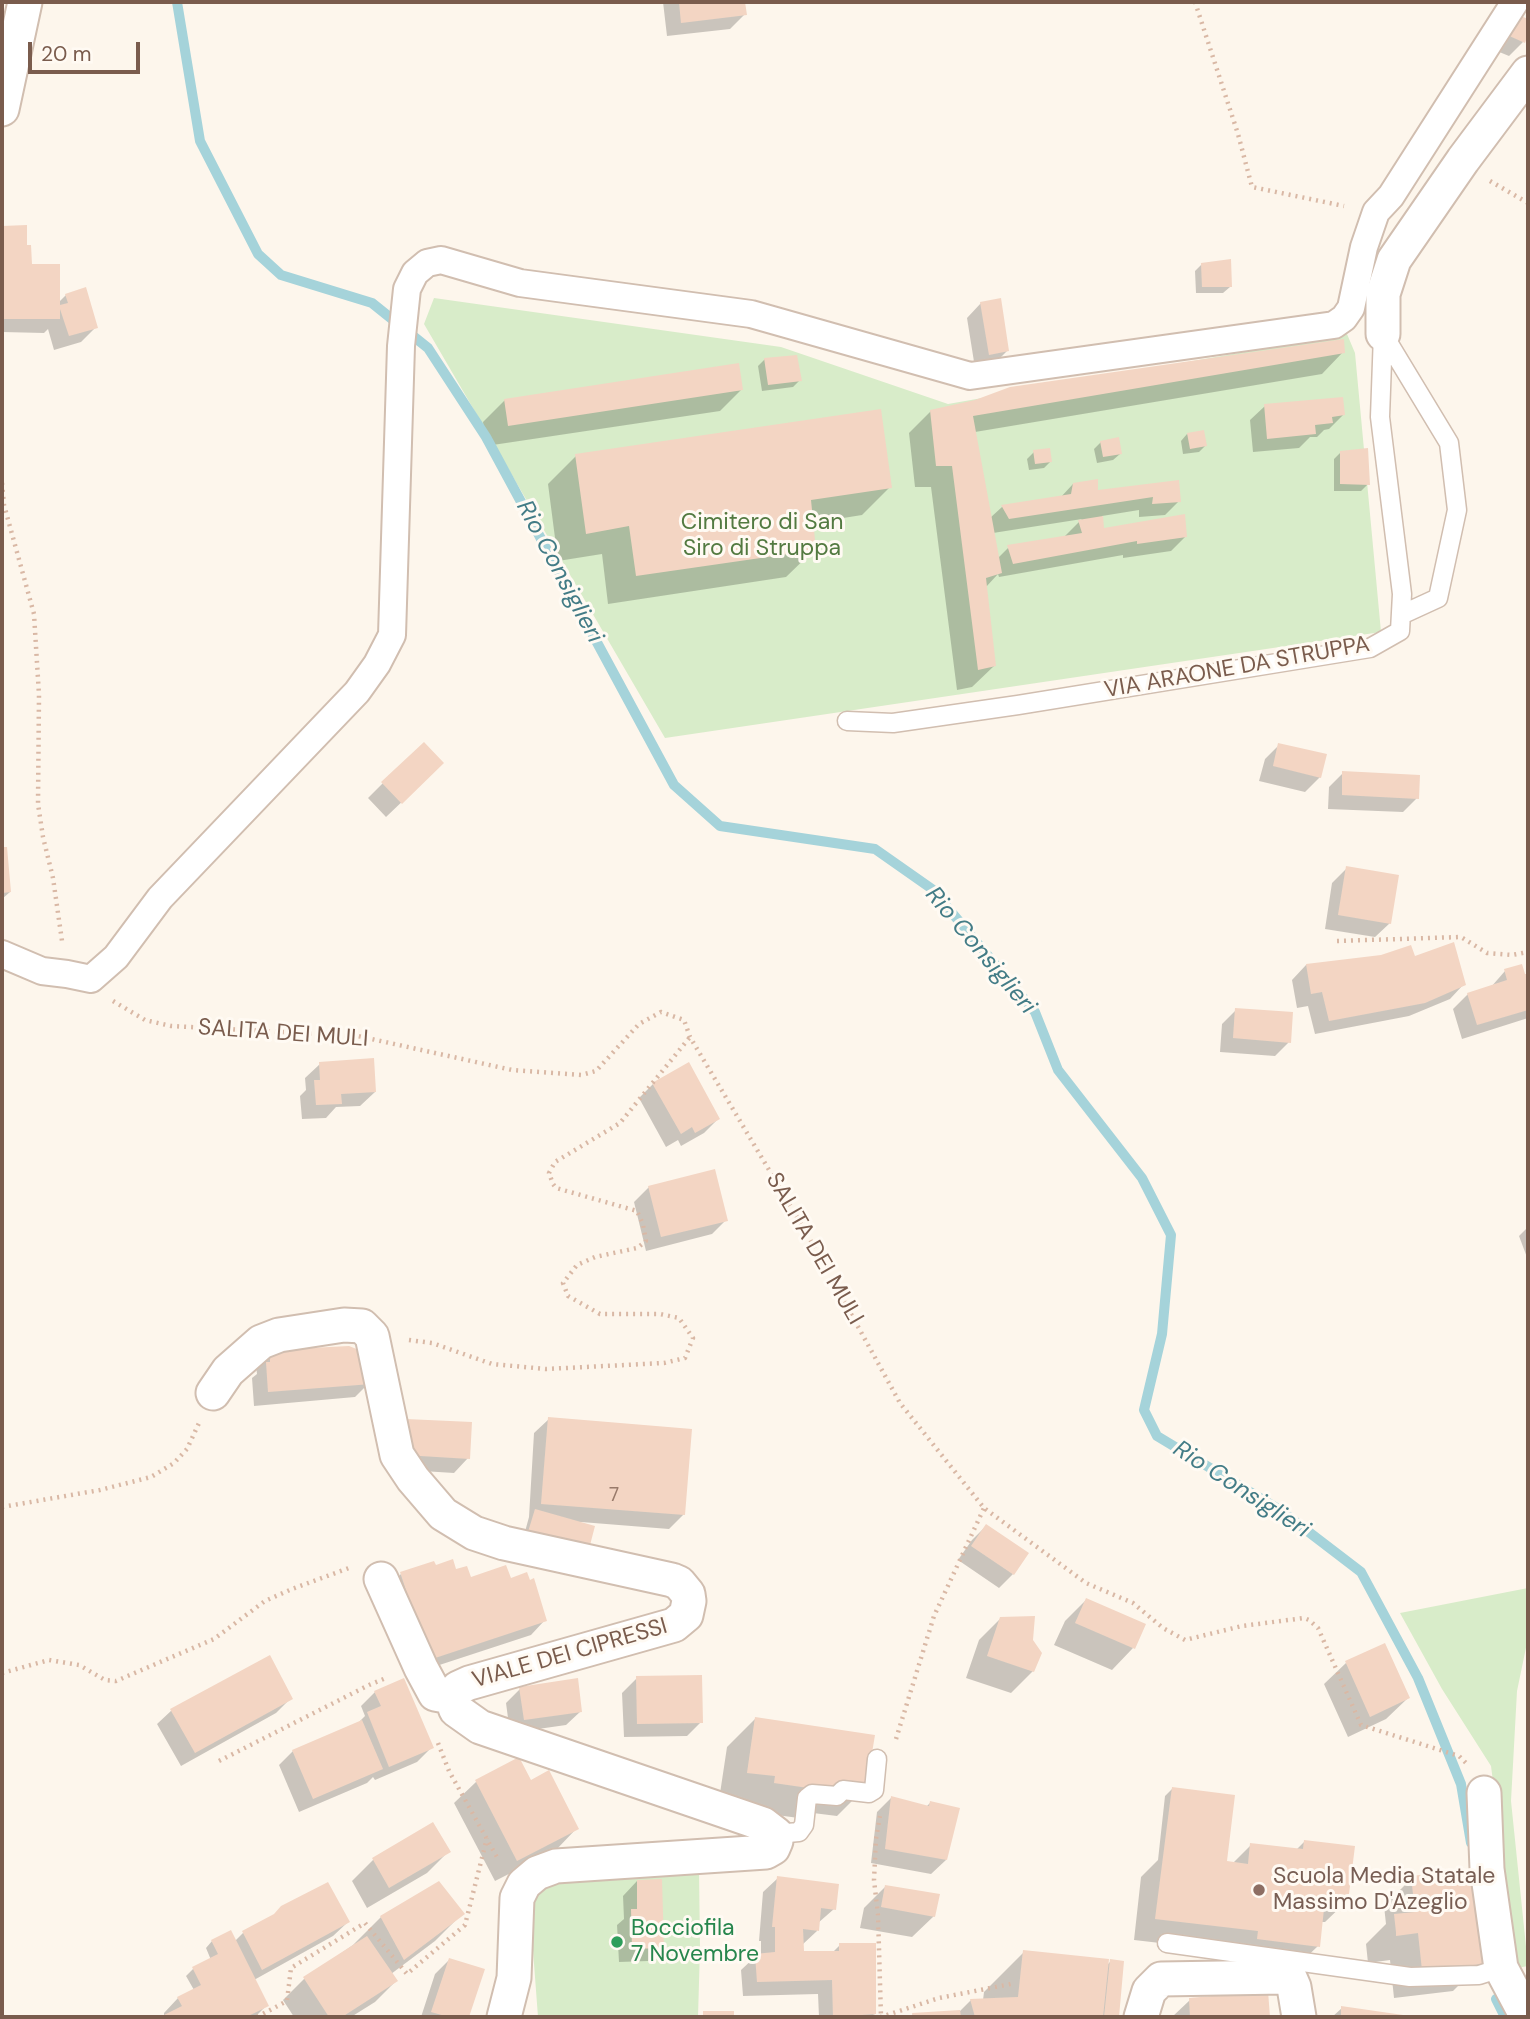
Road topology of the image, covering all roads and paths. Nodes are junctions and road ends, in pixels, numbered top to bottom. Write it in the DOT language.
graph roads {
  1 [pos="25,2"];
  2 [pos="1195,2"];
  3 [pos="1515,2"];
  4 [pos="1528,73"];
  5 [pos="2,109"];
  6 [pos="1463,160"];
  7 [pos="1528,203"];
  8 [pos="1376,212"];
  9 [pos="1383,334"];
  10 [pos="2,483"];
  11 [pos="1401,615"];
  12 [pos="847,721"];
  13 [pos="1337,941"];
  14 [pos="1528,951"];
  15 [pos="2,954"];
  16 [pos="79,976"];
  17 [pos="690,1037"];
  18 [pos="372,1336"];
  19 [pos="213,1392"];
  20 [pos="2,1507"];
  21 [pos="381,1579"];
  22 [pos="421,1668"];
  23 [pos="2,1673"];
  24 [pos="451,1698"];
  25 [pos="436,1737"];
  26 [pos="1459,1756"];
  27 [pos="877,1759"];
  28 [pos="219,1761"];
  29 [pos="1484,1793"];
  30 [pos="776,1834"];
  31 [pos="487,1838"];
  32 [pos="502,1866"];
  33 [pos="1167,1943"];
  34 [pos="1502,1968"];
  35 [pos="1011,1984"];
  36 [pos="257,2017"];
  37 [pos="504,2017"];
  38 [pos="873,2017"];
  39 [pos="1141,2017"];
  40 [pos="1299,2017"];
  41 [pos="1527,2017"];
  1 -- 5 [label="street"];
  2 -- 8 [label="path"];
  3 -- 8 [label="street"];
  4 -- 6 [label="street"];
  6 -- 7 [label="path"];
  6 -- 9 [label="street"];
  8 -- 16 [label="street"];
  9 -- 11 [label="lane"];
  9 -- 11 [label="lane"];
  10 -- 16 [label="path"];
  11 -- 12 [label="lane, VIA ARAONE DA STRUPPA"];
  13 -- 14 [label="path"];
  15 -- 16 [label="street"];
  16 -- 17 [label="path, SALITA DEI MULI"];
  17 -- 18 [label="path"];
  17 -- 26 [label="path, SALITA DEI MULI"];
  18 -- 19 [label="street"];
  18 -- 24 [label="street, VIALE DEI CIPRESSI"];
  19 -- 20 [label="path"];
  21 -- 22 [label="street, VIALE DEI CIPRESSI"];
  21 -- 23 [label="path"];
  22 -- 24 [label="street, VIALE DEI CIPRESSI"];
  22 -- 28 [label="path"];
  24 -- 30 [label="street, VIALE DEI CIPRESSI"];
  25 -- 31 [label="path"];
  27 -- 30 [label="lane"];
  29 -- 34 [label="street"];
  30 -- 37 [label="street"];
  31 -- 32 [label="path"];
  31 -- 36 [label="path"];
  33 -- 34 [label="lane"];
  34 -- 41 [label="street"];
  35 -- 38 [label="path"];
  39 -- 40 [label="street"];
}
